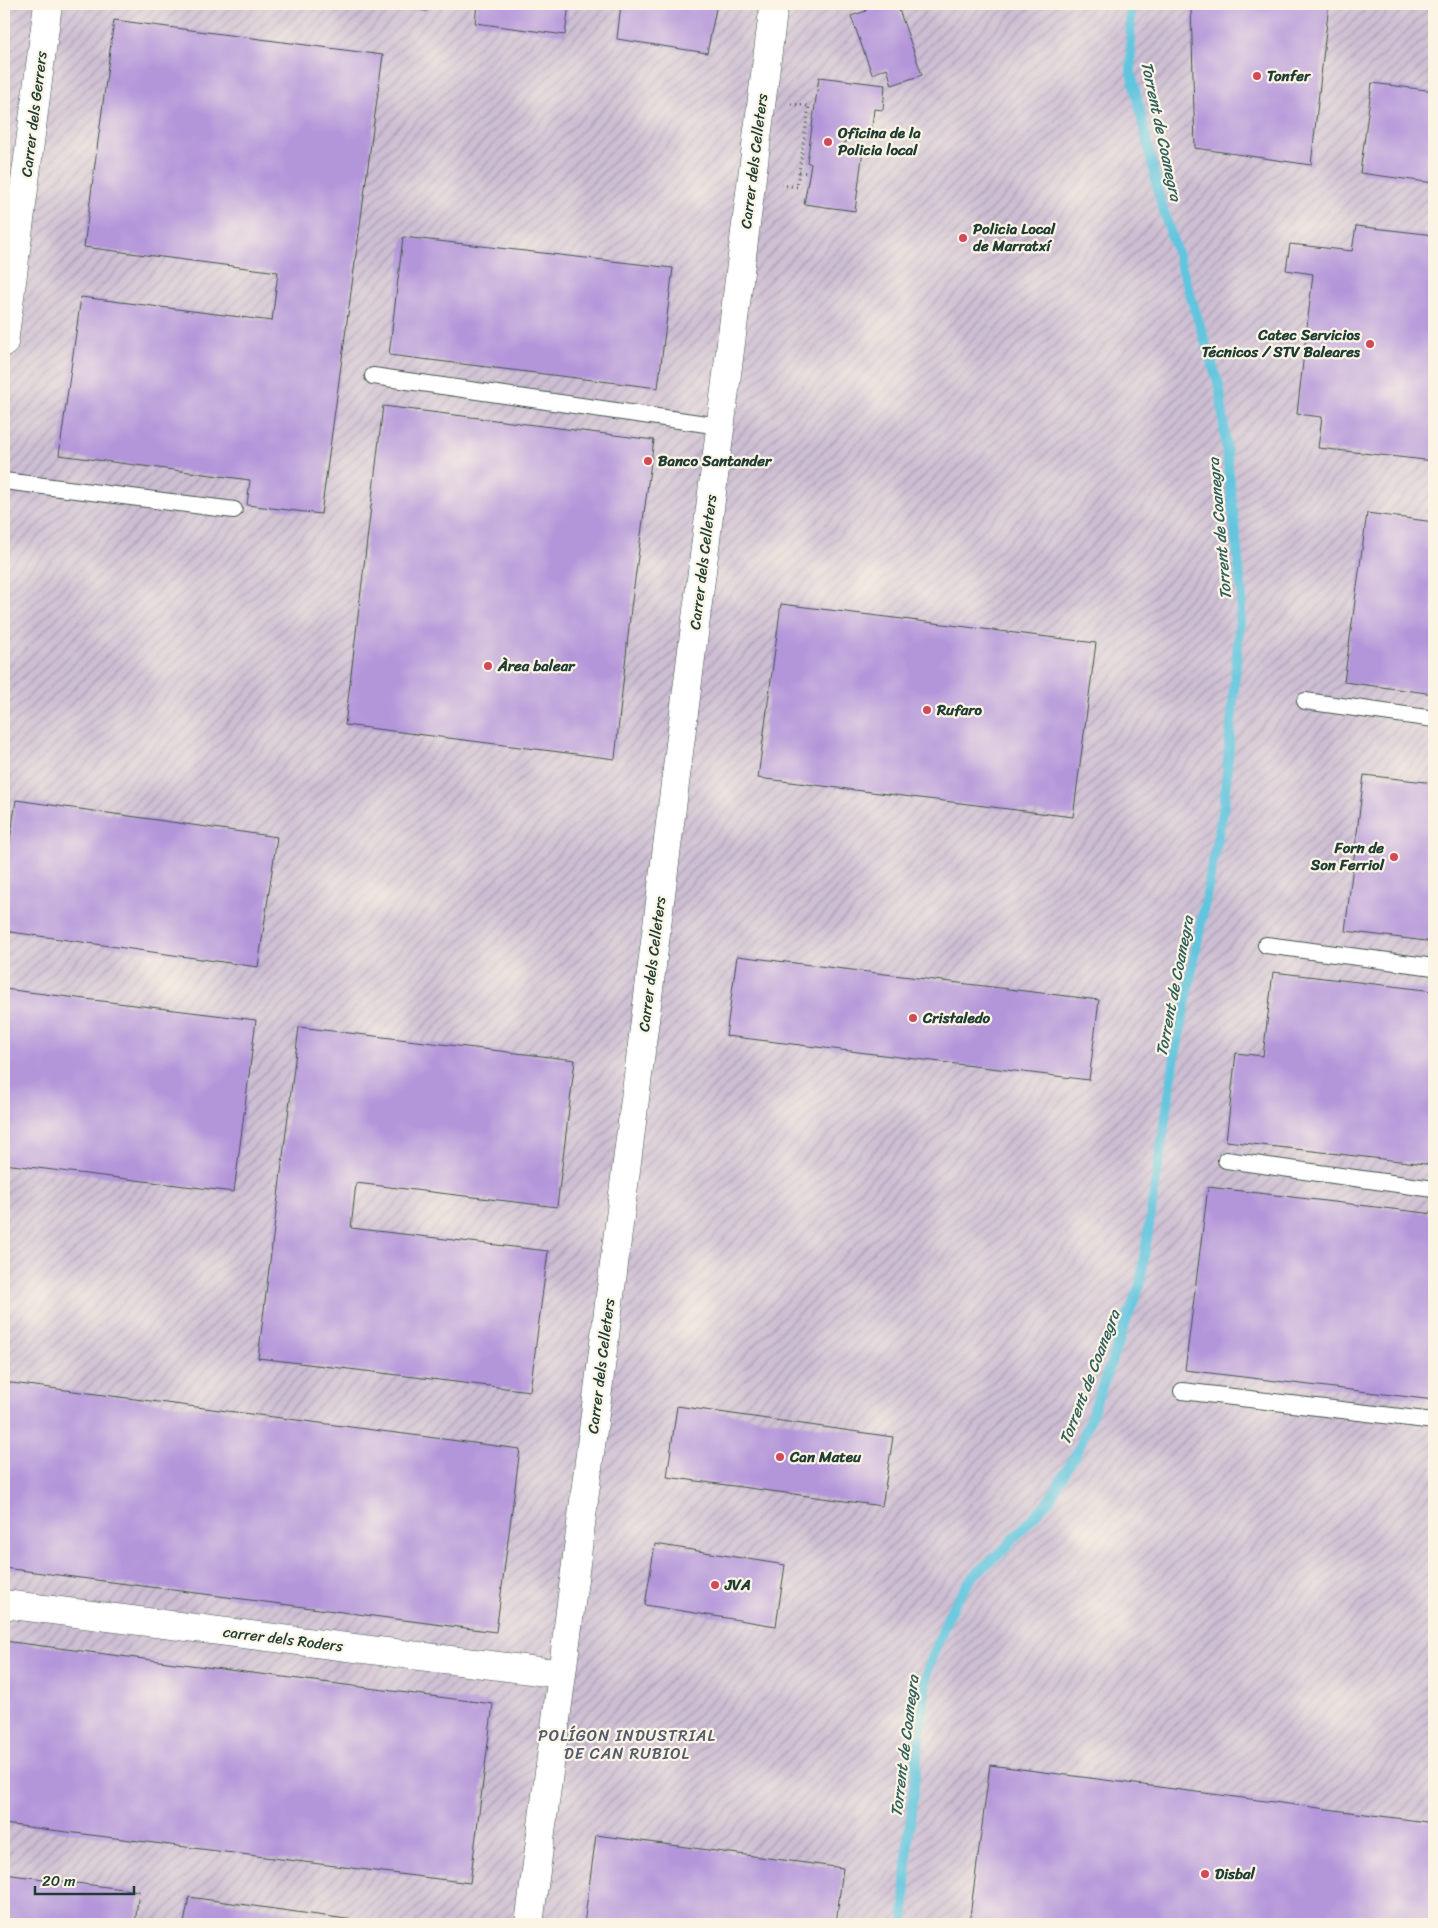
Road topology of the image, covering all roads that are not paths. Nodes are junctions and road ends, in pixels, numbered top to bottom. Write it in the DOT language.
graph roads {
  1 [pos="48,4"];
  2 [pos="774,4"];
  3 [pos="4,343"];
  4 [pos="373,376"];
  5 [pos="720,426"];
  6 [pos="4,481"];
  7 [pos="234,510"];
  8 [pos="1305,701"];
  9 [pos="1434,719"];
  10 [pos="1266,945"];
  11 [pos="1434,967"];
  12 [pos="1226,1160"];
  13 [pos="1434,1189"];
  14 [pos="1182,1391"];
  15 [pos="1434,1421"];
  16 [pos="4,1604"];
  17 [pos="562,1674"];
  18 [pos="528,1924"];
  1 -- 3 [label="street, Carrer dels Gerrers"];
  2 -- 5 [label="street, Carrer dels Celleters"];
  4 -- 5 [label="lane"];
  5 -- 17 [label="street, Carrer dels Celleters"];
  6 -- 7 [label="lane"];
  8 -- 9 [label="lane"];
  10 -- 11 [label="lane"];
  12 -- 13 [label="lane"];
  14 -- 15 [label="lane"];
  16 -- 17 [label="street, carrer dels Roders"];
  17 -- 18 [label="street, Carrer dels Celleters"];
}
